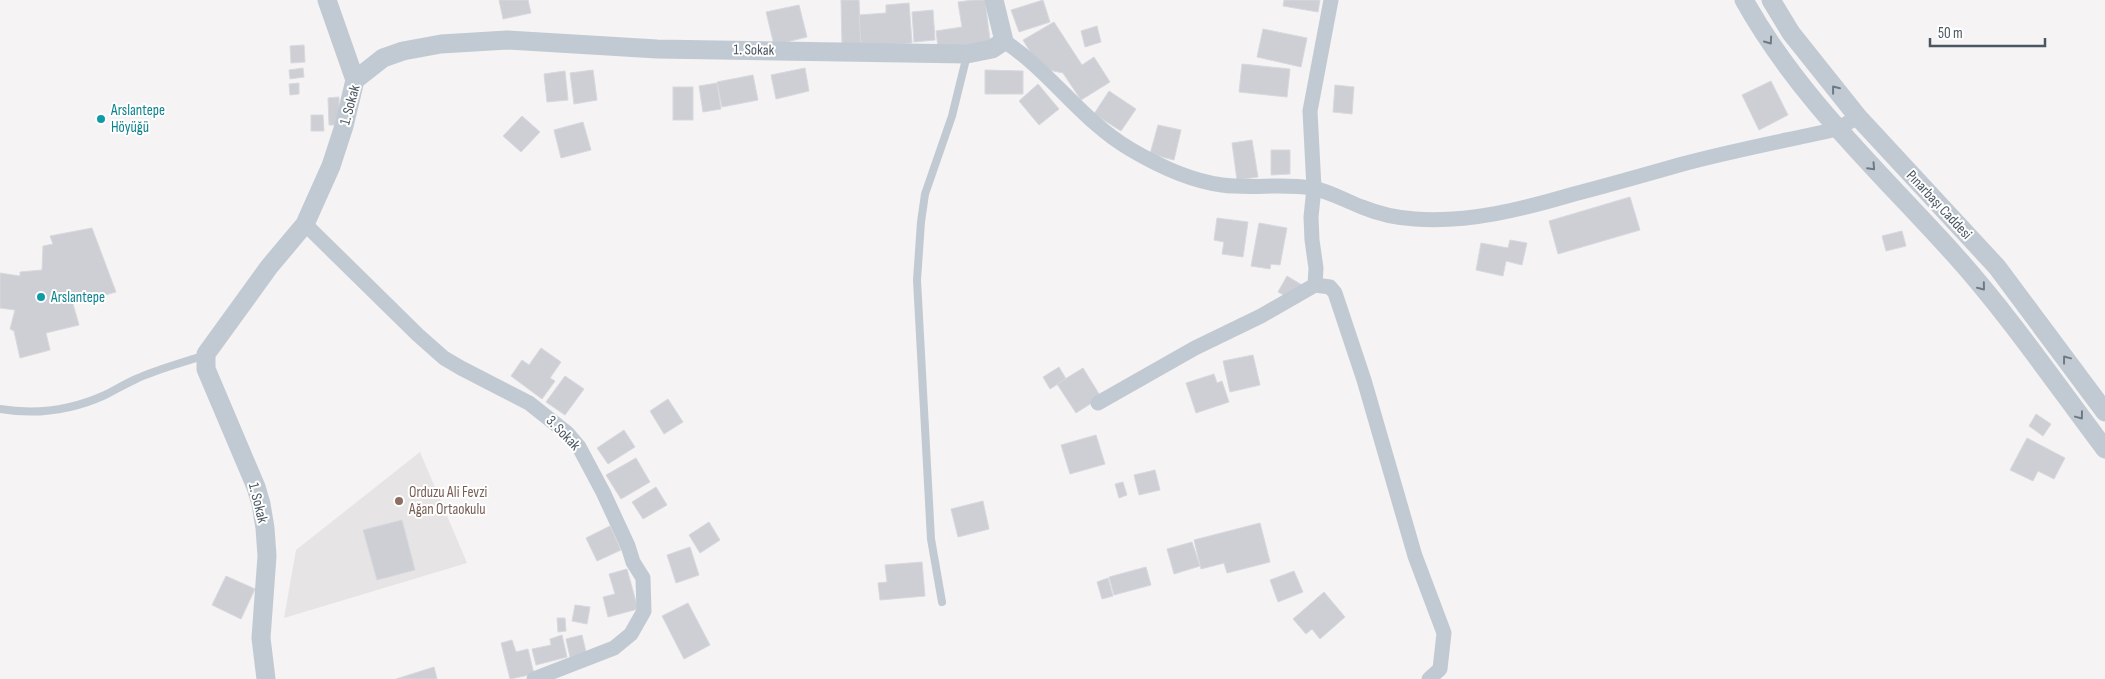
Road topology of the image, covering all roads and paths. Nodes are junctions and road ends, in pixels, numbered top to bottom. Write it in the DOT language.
graph roads {
  1 [pos="327,0"];
  2 [pos="994,0"];
  3 [pos="1331,0"];
  4 [pos="1744,0"];
  5 [pos="1771,0"];
  6 [pos="1004,41"];
  7 [pos="967,54"];
  8 [pos="355,80"];
  9 [pos="1858,117"];
  10 [pos="1837,129"];
  11 [pos="1314,188"];
  12 [pos="305,224"];
  13 [pos="1315,285"];
  14 [pos="206,354"];
  15 [pos="1098,403"];
  16 [pos="0,408"];
  17 [pos="2105,412"];
  18 [pos="2105,449"];
  19 [pos="942,602"];
  20 [pos="266,679"];
  21 [pos="534,679"];
  22 [pos="1429,679"];
  1 -- 8 [label="street"];
  2 -- 6 [label="street"];
  3 -- 11 [label="street"];
  4 -- 10 [label="street, one-way"];
  9 -- 5 [label="street, Pınarbaşı Caddesi, one-way"];
  6 -- 7 [label="street, 1. Sokak"];
  6 -- 11 [label="street"];
  7 -- 8 [label="street, 1. Sokak"];
  7 -- 19 [label="lane"];
  8 -- 12 [label="street, 1. Sokak"];
  9 -- 10 [label="street"];
  17 -- 9 [label="street, Pınarbaşı Caddesi, one-way"];
  10 -- 11 [label="street"];
  10 -- 18 [label="street, one-way"];
  11 -- 13 [label="street"];
  12 -- 14 [label="street, 1. Sokak"];
  12 -- 21 [label="street, 3. Sokak"];
  13 -- 15 [label="street"];
  13 -- 22 [label="street"];
  14 -- 16 [label="lane"];
  14 -- 20 [label="street, 1. Sokak"];
}
